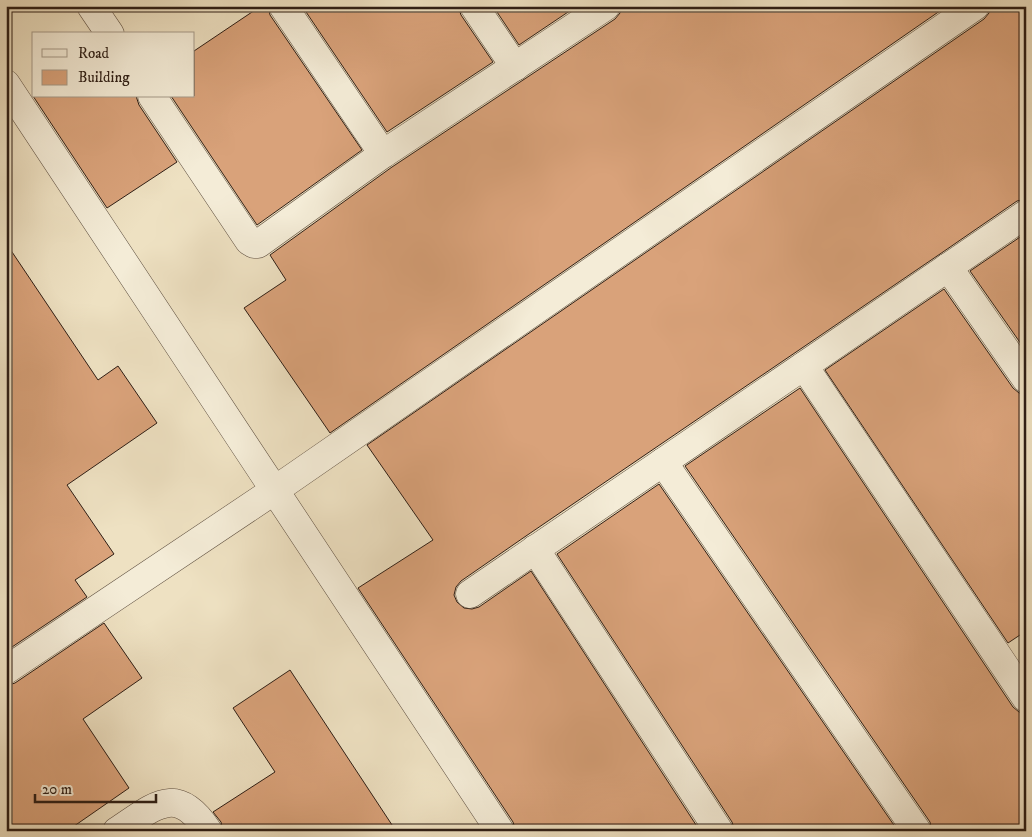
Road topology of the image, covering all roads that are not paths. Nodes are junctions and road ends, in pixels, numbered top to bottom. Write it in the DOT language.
graph roads {
  1 [pos="91,6"];
  2 [pos="283,6"];
  3 [pos="474,6"];
  4 [pos="606,6"];
  5 [pos="974,6"];
  6 [pos="109,32"];
  7 [pos="516,67"];
  8 [pos="6,84"];
  9 [pos="153,98"];
  10 [pos="383,154"];
  11 [pos="1026,214"];
  12 [pos="948,267"];
  13 [pos="804,366"];
  14 [pos="1026,380"];
  15 [pos="663,462"];
  16 [pos="275,490"];
  17 [pos="535,550"];
  18 [pos="470,594"];
  19 [pos="6,670"];
  20 [pos="1026,698"];
  21 [pos="117,831"];
  22 [pos="208,831"];
  23 [pos="500,831"];
  24 [pos="719,831"];
  25 [pos="917,831"];
  1 -- 6 [label="street"];
  2 -- 10 [label="street"];
  3 -- 7 [label="street"];
  4 -- 7 [label="street"];
  5 -- 16 [label="street"];
  7 -- 10 [label="street"];
  8 -- 16 [label="street"];
  9 -- 10 [label="street"];
  11 -- 12 [label="street"];
  12 -- 13 [label="street"];
  12 -- 14 [label="street"];
  13 -- 15 [label="street"];
  13 -- 20 [label="street"];
  15 -- 17 [label="street"];
  15 -- 25 [label="street"];
  16 -- 19 [label="street"];
  16 -- 23 [label="street"];
  17 -- 18 [label="street"];
  17 -- 24 [label="street"];
  21 -- 22 [label="street"];
}
